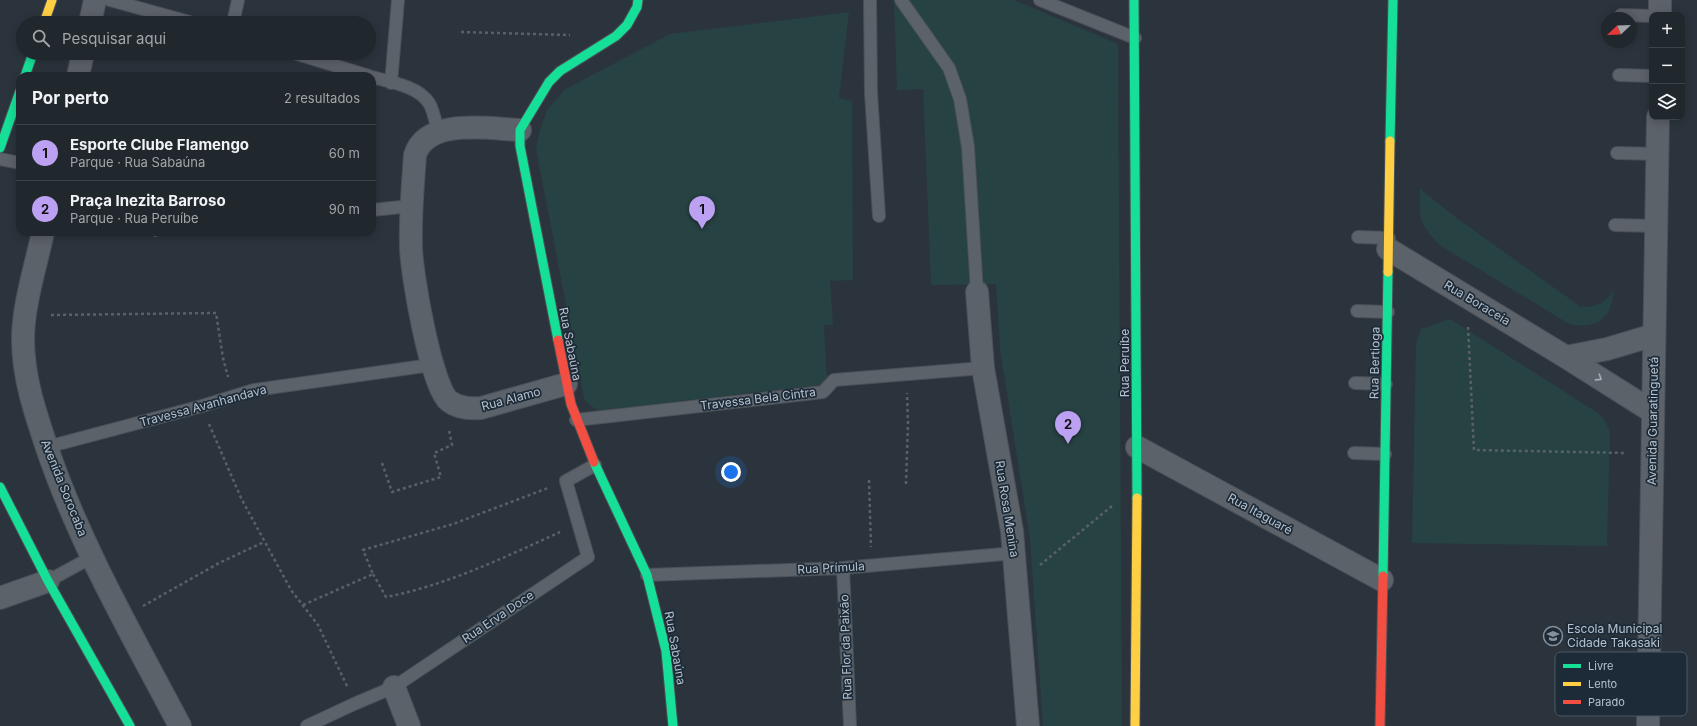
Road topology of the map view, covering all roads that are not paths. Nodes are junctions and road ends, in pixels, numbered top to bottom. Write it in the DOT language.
graph roads {
  1 [pos="52,0"];
  2 [pos="95,0"];
  3 [pos="110,0"];
  4 [pos="238,0"];
  5 [pos="398,0"];
  6 [pos="638,0"];
  7 [pos="870,0"];
  8 [pos="901,0"];
  9 [pos="1040,0"];
  10 [pos="1134,0"];
  11 [pos="1393,0"];
  12 [pos="1660,0"];
  13 [pos="1660,12"];
  14 [pos="46,16"];
  15 [pos="92,16"];
  16 [pos="168,16"];
  17 [pos="235,16"];
  18 [pos="1637,16"];
  19 [pos="1649,16"];
  20 [pos="1134,38"];
  21 [pos="31,60"];
  22 [pos="81,60"];
  23 [pos="317,60"];
  24 [pos="26,72"];
  25 [pos="79,72"];
  26 [pos="356,72"];
  27 [pos="1619,75"];
  28 [pos="1649,76"];
  29 [pos="376,78"];
  30 [pos="390,83"];
  31 [pos="16,102"];
  32 [pos="1658,120"];
  33 [pos="520,130"];
  34 [pos="438,133"];
  35 [pos="0,148"];
  36 [pos="1617,153"];
  37 [pos="1657,154"];
  38 [pos="0,159"];
  39 [pos="16,162"];
  40 [pos="411,206"];
  41 [pos="376,210"];
  42 [pos="879,216"];
  43 [pos="1615,225"];
  44 [pos="1656,226"];
  45 [pos="42,236"];
  46 [pos="1358,237"];
  47 [pos="1389,244"];
  48 [pos="976,292"];
  49 [pos="1357,311"];
  50 [pos="1388,312"];
  51 [pos="1654,335"];
  52 [pos="1566,357"];
  53 [pos="431,364"];
  54 [pos="983,368"];
  55 [pos="1355,383"];
  56 [pos="566,384"];
  57 [pos="1386,384"];
  58 [pos="1653,412"];
  59 [pos="576,420"];
  60 [pos="47,447"];
  61 [pos="1137,447"];
  62 [pos="1354,453"];
  63 [pos="1385,454"];
  64 [pos="595,465"];
  65 [pos="0,487"];
  66 [pos="92,557"];
  67 [pos="1015,561"];
  68 [pos="843,568"];
  69 [pos="647,575"];
  70 [pos="1382,580"];
  71 [pos="48,581"];
  72 [pos="0,598"];
  73 [pos="1649,652"];
  74 [pos="394,687"];
  75 [pos="1648,716"];
  76 [pos="130,726"];
  77 [pos="180,726"];
  78 [pos="307,726"];
  79 [pos="410,726"];
  80 [pos="673,726"];
  81 [pos="850,726"];
  82 [pos="1028,726"];
  83 [pos="1135,726"];
  84 [pos="1380,726"];
  85 [pos="1648,726"];
  1 -- 14 [label="street"];
  2 -- 15 [label="street"];
  3 -- 16 [label="lane"];
  4 -- 17 [label="lane"];
  5 -- 30 [label="lane"];
  6 -- 33 [label="street"];
  7 -- 42 [label="lane"];
  8 -- 48 [label="lane"];
  9 -- 20 [label="lane"];
  10 -- 20 [label="street, Rua Peruíbe"];
  11 -- 47 [label="street, Rua Bertioga"];
  12 -- 13 [label="street"];
  18 -- 19 [label="lane"];
  20 -- 61 [label="street, Rua Peruíbe"];
  21 -- 24 [label="street"];
  22 -- 25 [label="street"];
  23 -- 26 [label="lane"];
  27 -- 28 [label="lane"];
  29 -- 30 [label="lane"];
  30 -- 34 [label="lane"];
  31 -- 35 [label="street"];
  32 -- 37 [label="street, Avenida Guaratinguetá"];
  33 -- 34 [label="street"];
  33 -- 56 [label="street, Rua Sabaúna"];
  34 -- 40 [label="street"];
  36 -- 37 [label="lane"];
  37 -- 44 [label="street, Avenida Guaratinguetá"];
  38 -- 39 [label="lane"];
  40 -- 41 [label="lane"];
  40 -- 53 [label="street"];
  43 -- 44 [label="lane"];
  44 -- 51 [label="street, Avenida Guaratinguetá"];
  45 -- 60 [label="street, Avenida Sorocaba"];
  46 -- 47 [label="lane"];
  47 -- 50 [label="street, Rua Bertioga"];
  47 -- 52 [label="street, Rua Boraceia"];
  48 -- 54 [label="street, Rua Rosa Menina"];
  49 -- 50 [label="lane"];
  50 -- 57 [label="street, Rua Bertioga"];
  51 -- 52 [label="street"];
  51 -- 58 [label="street, Avenida Guaratinguetá"];
  52 -- 58 [label="street, Rua Boraceia, one-way"];
  53 -- 56 [label="street, Rua Alamo"];
  53 -- 60 [label="lane, Travessa Avanhandava"];
  54 -- 59 [label="lane, Travessa Bela Cintra"];
  54 -- 67 [label="street, Rua Rosa Menina"];
  55 -- 57 [label="lane"];
  56 -- 59 [label="street, Rua Sabaúna"];
  57 -- 63 [label="street, Rua Bertioga"];
  58 -- 73 [label="street, Avenida Guaratinguetá"];
  59 -- 64 [label="street, Rua Sabaúna"];
  60 -- 66 [label="street, Avenida Sorocaba"];
  61 -- 70 [label="street, Rua Itaguaré"];
  61 -- 83 [label="street, Rua Peruíbe"];
  62 -- 63 [label="lane"];
  63 -- 70 [label="street, Rua Bertioga"];
  64 -- 69 [label="street, Rua Sabaúna"];
  64 -- 74 [label="lane, Rua Erva Doce"];
  65 -- 71 [label="street"];
  66 -- 71 [label="lane"];
  66 -- 77 [label="street, Avenida Sorocaba"];
  67 -- 68 [label="lane, Rua Prímula"];
  67 -- 82 [label="street, Rua Rosa Menina"];
  68 -- 69 [label="lane, Rua Prímula"];
  68 -- 81 [label="lane, Rua Flor da Paixão"];
  69 -- 80 [label="street, Rua Sabaúna"];
  70 -- 84 [label="street, Rua Bertioga"];
  71 -- 72 [label="street"];
  71 -- 76 [label="street"];
  74 -- 78 [label="lane, Rua Erva Doce"];
  74 -- 79 [label="street"];
  75 -- 85 [label="street, Avenida Guaratinguetá"];
}
